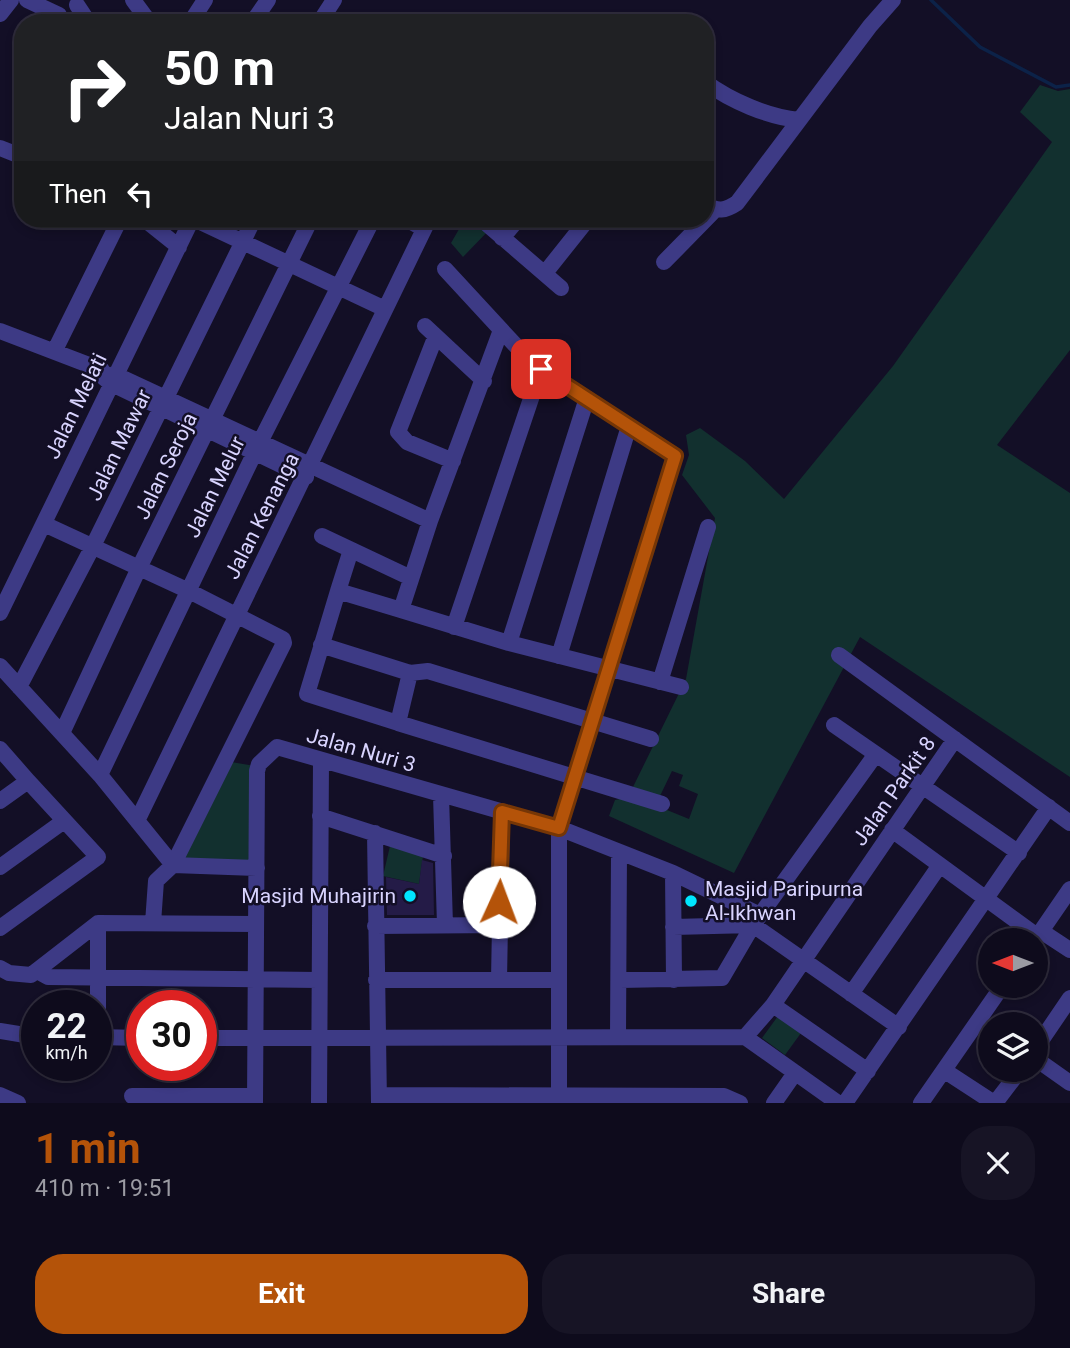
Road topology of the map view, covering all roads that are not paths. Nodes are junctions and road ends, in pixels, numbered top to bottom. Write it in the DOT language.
graph roads {
  1 [pos="11,0"];
  2 [pos="27,0"];
  3 [pos="893,0"];
  4 [pos="77,5"];
  5 [pos="0,14"];
  6 [pos="57,14"];
  7 [pos="83,14"];
  8 [pos="714,88"];
  9 [pos="799,120"];
  10 [pos="714,208"];
  11 [pos="115,228"];
  12 [pos="155,228"];
  13 [pos="188,228"];
  14 [pos="213,228"];
  15 [pos="250,228"];
  16 [pos="307,228"];
  17 [pos="369,228"];
  18 [pos="425,228"];
  19 [pos="491,228"];
  20 [pos="510,228"];
  21 [pos="581,228"];
  22 [pos="692,228"];
  23 [pos="502,238"];
  24 [pos="243,242"];
  25 [pos="179,247"];
  26 [pos="664,262"];
  27 [pos="289,264"];
  28 [pos="445,269"];
  29 [pos="545,273"];
  30 [pos="339,288"];
  31 [pos="561,288"];
  32 [pos="385,309"];
  33 [pos="501,330"];
  34 [pos="0,331"];
  35 [pos="55,351"];
  36 [pos="541,369"];
  37 [pos="113,377"];
  38 [pos="484,381"];
  39 [pos="587,398"];
  40 [pos="162,402"];
  41 [pos="211,424"];
  42 [pos="629,426"];
  43 [pos="257,447"];
  44 [pos="453,461"];
  45 [pos="309,472"];
  46 [pos="430,521"];
  47 [pos="44,524"];
  48 [pos="708,527"];
  49 [pos="322,536"];
  50 [pos="92,548"];
  51 [pos="351,550"];
  52 [pos="139,568"];
  53 [pos="411,578"];
  54 [pos="189,590"];
  55 [pos="338,592"];
  56 [pos="401,610"];
  57 [pos="0,613"];
  58 [pos="235,615"];
  59 [pos="454,627"];
  60 [pos="509,643"];
  61 [pos="321,645"];
  62 [pos="839,655"];
  63 [pos="559,656"];
  64 [pos="0,666"];
  65 [pos="609,668"];
  66 [pos="410,673"];
  67 [pos="660,682"];
  68 [pos="19,687"];
  69 [pos="681,687"];
  70 [pos="592,719"];
  71 [pos="398,723"];
  72 [pos="834,725"];
  73 [pos="62,733"];
  74 [pos="651,739"];
  75 [pos="955,739"];
  76 [pos="1,752"];
  77 [pos="876,754"];
  78 [pos="321,760"];
  79 [pos="100,775"];
  80 [pos="573,775"];
  81 [pos="28,781"];
  82 [pos="924,788"];
  83 [pos="441,795"];
  84 [pos="0,801"];
  85 [pos="662,804"];
  86 [pos="1049,807"];
  87 [pos="502,812"];
  88 [pos="320,816"];
  89 [pos="64,821"];
  90 [pos="137,821"];
  91 [pos="1070,822"];
  92 [pos="559,828"];
  93 [pos="892,830"];
  94 [pos="375,833"];
  95 [pos="619,852"];
  96 [pos="1019,853"];
  97 [pos="444,856"];
  98 [pos="173,865"];
  99 [pos="940,865"];
  100 [pos="0,866"];
  101 [pos="257,868"];
  102 [pos="673,873"];
  103 [pos="1070,889"];
  104 [pos="988,898"];
  105 [pos="757,920"];
  106 [pos="99,923"];
  107 [pos="153,923"];
  108 [pos="256,924"];
  109 [pos="445,925"];
  110 [pos="499,925"];
  111 [pos="374,926"];
  112 [pos="673,927"];
  113 [pos="0,928"];
  114 [pos="1029,928"];
  115 [pos="1043,928"];
  116 [pos="1048,940"];
  117 [pos="1070,950"];
  118 [pos="801,960"];
  119 [pos="0,968"];
  120 [pos="37,971"];
  121 [pos="98,978"];
  122 [pos="257,979"];
  123 [pos="318,980"];
  124 [pos="376,980"];
  125 [pos="499,980"];
  126 [pos="558,980"];
  127 [pos="620,980"];
  128 [pos="674,981"];
  129 [pos="98,990"];
  130 [pos="851,994"];
  131 [pos="994,998"];
  132 [pos="1068,1004"];
  133 [pos="773,1005"];
  134 [pos="899,1027"];
  135 [pos="0,1031"];
  136 [pos="1048,1032"];
  137 [pos="21,1034"];
  138 [pos="618,1036"];
  139 [pos="377,1037"];
  140 [pos="558,1037"];
  141 [pos="745,1037"];
  142 [pos="217,1038"];
  143 [pos="257,1038"];
  144 [pos="319,1039"];
  145 [pos="1048,1067"];
  146 [pos="867,1071"];
  147 [pos="945,1071"];
  148 [pos="795,1073"];
  149 [pos="1010,1082"];
  150 [pos="1070,1083"];
  151 [pos="0,1095"];
  152 [pos="132,1096"];
  153 [pos="559,1098"];
  154 [pos="255,1099"];
  155 [pos="379,1099"];
  156 [pos="500,1099"];
  157 [pos="622,1099"];
  158 [pos="18,1103"];
  159 [pos="319,1103"];
  160 [pos="740,1103"];
  161 [pos="774,1103"];
  162 [pos="838,1103"];
  163 [pos="845,1103"];
  164 [pos="921,1103"];
  165 [pos="995,1103"];
  1 -- 5 [label="street"];
  2 -- 6 [label="street"];
  3 -- 9 [label="street"];
  4 -- 7 [label="street"];
  8 -- 9 [label="street"];
  9 -- 10 [label="street"];
  11 -- 35 [label="street"];
  12 -- 25 [label="street"];
  13 -- 25 [label="street, Jalan Melati"];
  14 -- 24 [label="street"];
  15 -- 24 [label="street, Jalan Mawar"];
  16 -- 27 [label="street, Jalan Seroja"];
  17 -- 30 [label="street, Jalan Melur"];
  18 -- 32 [label="street, Jalan Kenanga"];
  19 -- 23 [label="street"];
  20 -- 23 [label="street"];
  21 -- 29 [label="street"];
  22 -- 26 [label="street"];
  23 -- 29 [label="street"];
  24 -- 27 [label="street"];
  24 -- 40 [label="street, Jalan Mawar"];
  25 -- 37 [label="street, Jalan Melati"];
  27 -- 30 [label="street"];
  27 -- 41 [label="street, Jalan Seroja"];
  28 -- 33 [label="street"];
  29 -- 31 [label="street"];
  30 -- 32 [label="street"];
  30 -- 43 [label="street, Jalan Melur"];
  32 -- 45 [label="street, Jalan Kenanga"];
  33 -- 36 [label="street"];
  33 -- 38 [label="street"];
  34 -- 35 [label="street"];
  35 -- 37 [label="street"];
  36 -- 39 [label="street"];
  36 -- 59 [label="street"];
  37 -- 40 [label="street"];
  37 -- 47 [label="street, Jalan Melati"];
  38 -- 44 [label="street"];
  38 -- 44 [label="street"];
  39 -- 42 [label="street"];
  39 -- 60 [label="street"];
  40 -- 41 [label="street"];
  40 -- 50 [label="street, Jalan Mawar"];
  41 -- 43 [label="street"];
  41 -- 52 [label="street, Jalan Seroja"];
  42 -- 63 [label="street"];
  42 -- 65 [label="street"];
  43 -- 45 [label="street"];
  43 -- 54 [label="street, Jalan Melur"];
  44 -- 46 [label="street"];
  45 -- 46 [label="street"];
  45 -- 58 [label="street, Jalan Kenanga"];
  46 -- 53 [label="street"];
  47 -- 50 [label="street"];
  47 -- 57 [label="street, Jalan Melati"];
  48 -- 67 [label="street"];
  49 -- 51 [label="street"];
  50 -- 52 [label="street"];
  50 -- 68 [label="street, Jalan Mawar"];
  51 -- 53 [label="street"];
  51 -- 55 [label="street"];
  52 -- 54 [label="street"];
  52 -- 73 [label="street, Jalan Seroja"];
  53 -- 56 [label="street"];
  54 -- 58 [label="street"];
  54 -- 79 [label="street, Jalan Melur"];
  55 -- 56 [label="street"];
  55 -- 61 [label="street"];
  56 -- 59 [label="street"];
  58 -- 90 [label="street, Jalan Kenanga"];
  58 -- 98 [label="street"];
  59 -- 60 [label="street"];
  60 -- 63 [label="street"];
  61 -- 66 [label="street"];
  61 -- 71 [label="street"];
  62 -- 75 [label="street"];
  63 -- 65 [label="street"];
  64 -- 68 [label="street"];
  65 -- 67 [label="street"];
  65 -- 70 [label="street"];
  66 -- 70 [label="street"];
  66 -- 71 [label="street"];
  67 -- 69 [label="street"];
  68 -- 73 [label="street"];
  70 -- 74 [label="street"];
  70 -- 80 [label="street"];
  71 -- 80 [label="street"];
  72 -- 77 [label="street"];
  73 -- 79 [label="street"];
  75 -- 82 [label="street, Jalan Parkit 8"];
  75 -- 86 [label="street"];
  76 -- 81 [label="street"];
  77 -- 82 [label="street"];
  77 -- 105 [label="street"];
  78 -- 83 [label="street, Jalan Nuri 3"];
  78 -- 88 [label="street"];
  78 -- 101 [label="street, Jalan Nuri 3"];
  79 -- 90 [label="street"];
  80 -- 85 [label="street"];
  80 -- 92 [label="street"];
  81 -- 84 [label="street"];
  81 -- 89 [label="street"];
  82 -- 93 [label="street, Jalan Parkit 8"];
  82 -- 96 [label="street"];
  83 -- 87 [label="street, Jalan Nuri 3"];
  83 -- 97 [label="street"];
  86 -- 91 [label="street"];
  86 -- 96 [label="street"];
  87 -- 92 [label="street, Jalan Nuri 3"];
  87 -- 110 [label="street"];
  88 -- 94 [label="street"];
  88 -- 123 [label="street"];
  89 -- 100 [label="street"];
  89 -- 113 [label="street"];
  90 -- 98 [label="street"];
  92 -- 95 [label="street, Jalan Nuri 3"];
  92 -- 126 [label="street"];
  93 -- 99 [label="street"];
  93 -- 118 [label="street, Jalan Parkit 8"];
  94 -- 97 [label="street"];
  94 -- 111 [label="street"];
  95 -- 102 [label="street, Jalan Nuri 3"];
  95 -- 127 [label="street"];
  96 -- 104 [label="street"];
  97 -- 109 [label="street"];
  98 -- 101 [label="street"];
  98 -- 107 [label="street"];
  99 -- 104 [label="street"];
  99 -- 130 [label="street"];
  101 -- 108 [label="street"];
  102 -- 105 [label="street, Jalan Nuri 3"];
  102 -- 112 [label="street"];
  103 -- 115 [label="street"];
  104 -- 114 [label="street"];
  104 -- 134 [label="street"];
  105 -- 112 [label="street"];
  105 -- 118 [label="street, Jalan Nuri 3"];
  105 -- 128 [label="street"];
  106 -- 107 [label="street"];
  106 -- 120 [label="street"];
  106 -- 121 [label="street"];
  107 -- 108 [label="street"];
  108 -- 122 [label="street"];
  109 -- 110 [label="street"];
  109 -- 111 [label="street"];
  110 -- 125 [label="street"];
  111 -- 124 [label="street"];
  112 -- 128 [label="street"];
  116 -- 117 [label="street"];
  118 -- 130 [label="street, Jalan Nuri 3"];
  118 -- 133 [label="street, Jalan Parkit 8"];
  119 -- 120 [label="street"];
  120 -- 121 [label="street"];
  121 -- 122 [label="street"];
  121 -- 129 [label="street"];
  122 -- 123 [label="street"];
  122 -- 143 [label="street"];
  123 -- 144 [label="street"];
  124 -- 125 [label="street"];
  124 -- 139 [label="street"];
  125 -- 126 [label="street"];
  126 -- 140 [label="street"];
  127 -- 128 [label="street"];
  127 -- 138 [label="street"];
  130 -- 134 [label="street, Jalan Nuri 3"];
  131 -- 147 [label="street"];
  132 -- 136 [label="street"];
  133 -- 141 [label="street, Jalan Parkit 8"];
  133 -- 146 [label="street"];
  134 -- 146 [label="street"];
  135 -- 137 [label="street"];
  138 -- 140 [label="street"];
  138 -- 141 [label="street"];
  139 -- 140 [label="street"];
  139 -- 144 [label="street"];
  139 -- 155 [label="street"];
  140 -- 153 [label="street"];
  141 -- 148 [label="street"];
  142 -- 143 [label="street"];
  143 -- 144 [label="street"];
  143 -- 154 [label="street"];
  144 -- 159 [label="street"];
  145 -- 150 [label="street"];
  146 -- 163 [label="street"];
  147 -- 164 [label="street"];
  147 -- 165 [label="street"];
  148 -- 161 [label="street"];
  148 -- 162 [label="street"];
  149 -- 165 [label="street"];
  151 -- 158 [label="street"];
  152 -- 154 [label="street"];
  153 -- 156 [label="street"];
  153 -- 157 [label="street"];
  155 -- 156 [label="street"];
  157 -- 160 [label="street"];
}
